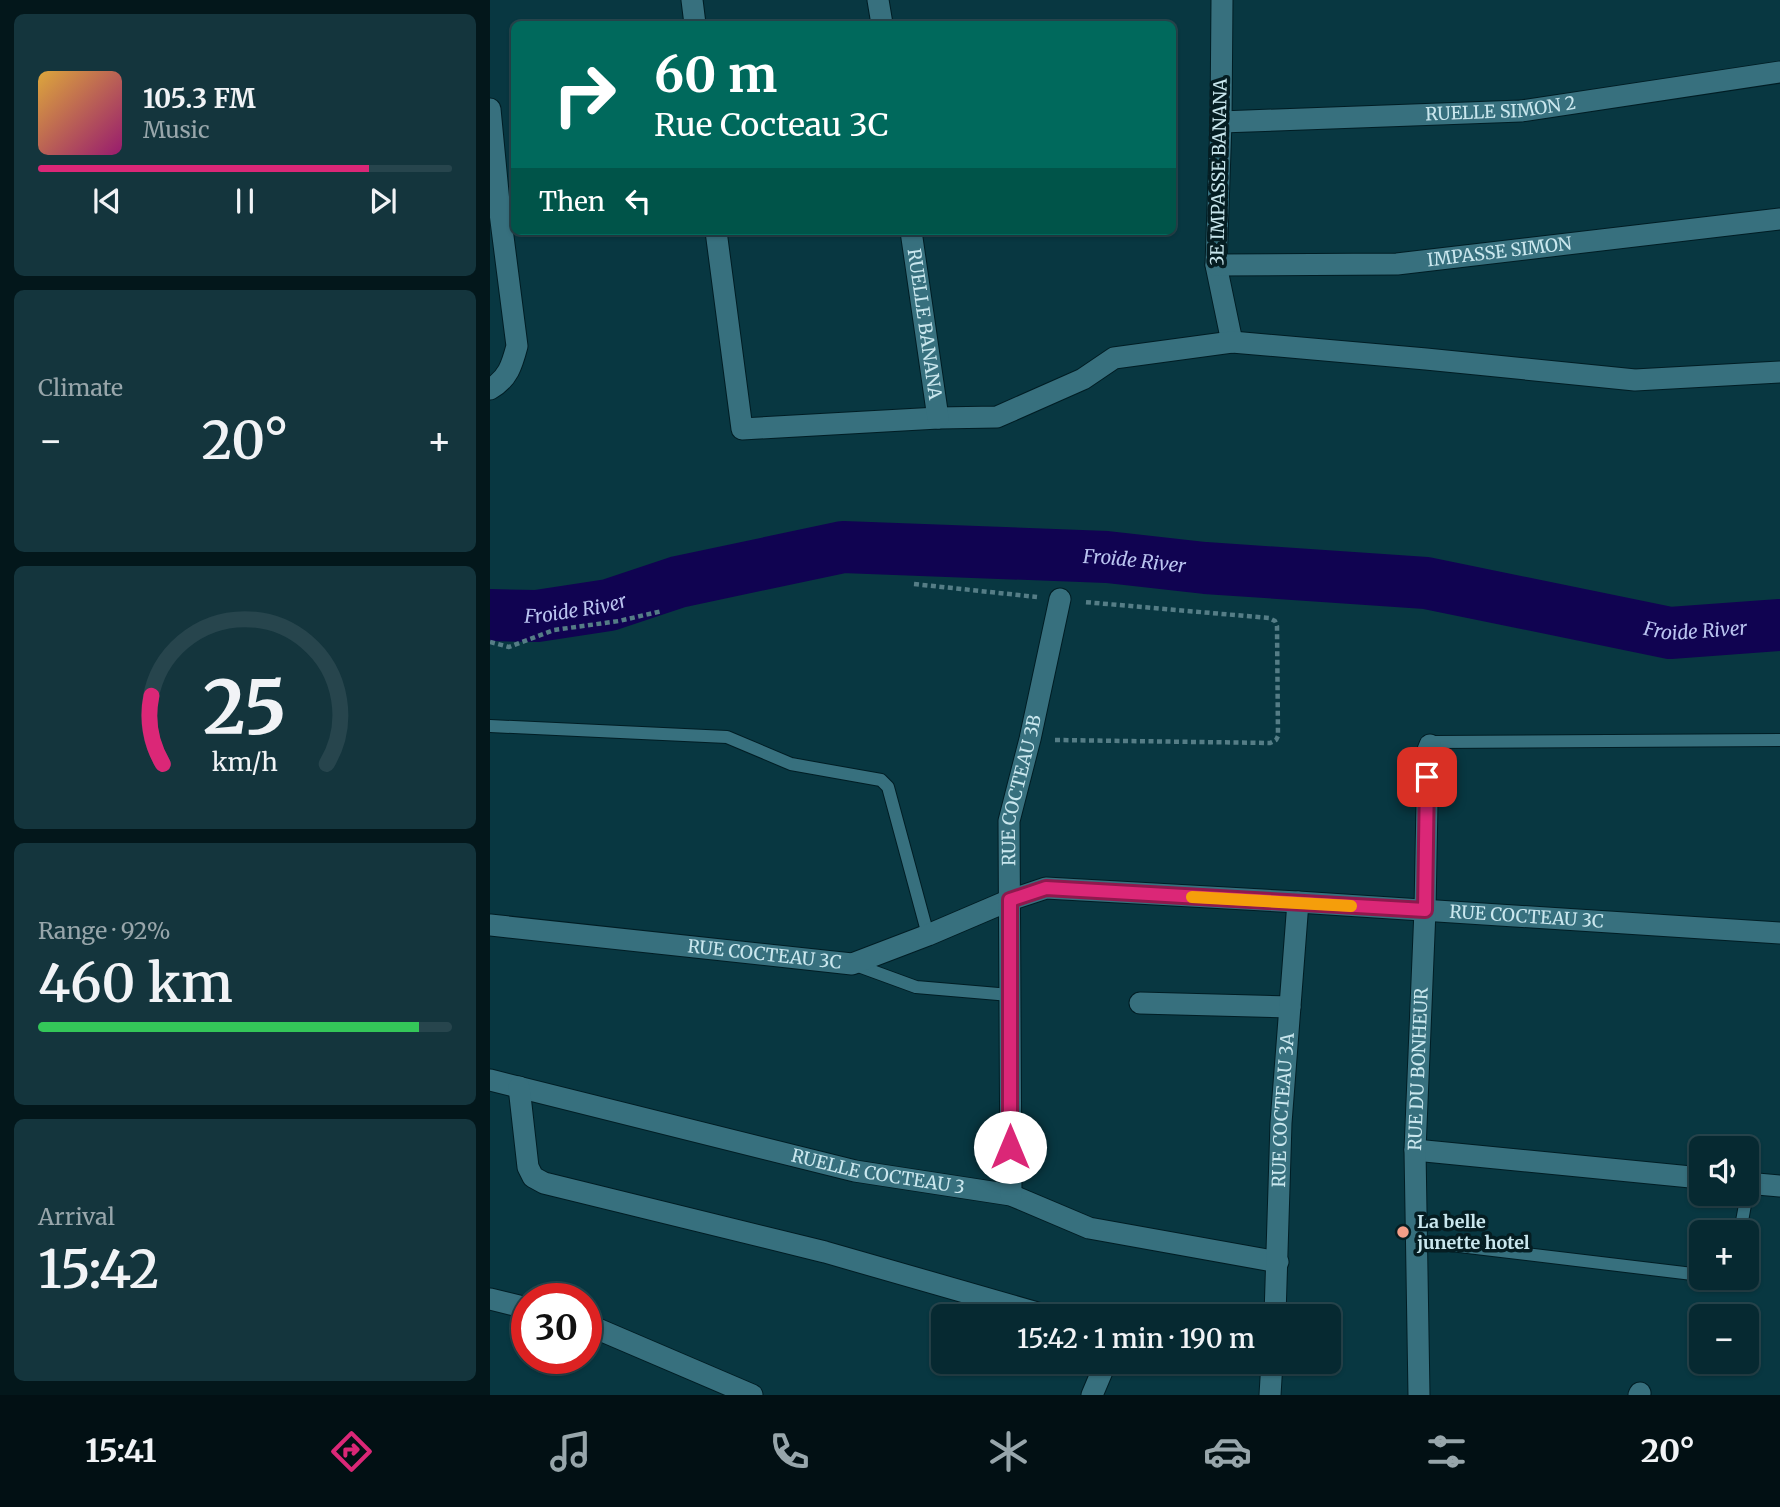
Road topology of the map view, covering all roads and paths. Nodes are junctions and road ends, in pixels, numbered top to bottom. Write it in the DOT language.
graph roads {
  1 [pos="692,0"];
  2 [pos="878,0"];
  3 [pos="1222,0"];
  4 [pos="695,21"];
  5 [pos="882,21"];
  6 [pos="1780,72"];
  7 [pos="490,109"];
  8 [pos="1221,122"];
  9 [pos="495,213"];
  10 [pos="1780,219"];
  11 [pos="717,235"];
  12 [pos="912,235"];
  13 [pos="1216,265"];
  14 [pos="1232,342"];
  15 [pos="1780,372"];
  16 [pos="490,389"];
  17 [pos="938,418"];
  18 [pos="914,584"];
  19 [pos="1060,599"];
  20 [pos="662,611"];
  21 [pos="490,642"];
  22 [pos="490,726"];
  23 [pos="1030,739"];
  24 [pos="1780,740"];
  25 [pos="1430,745"];
  26 [pos="1010,900"];
  27 [pos="1298,902"];
  28 [pos="1425,910"];
  29 [pos="490,925"];
  30 [pos="1780,933"];
  31 [pos="928,935"];
  32 [pos="852,964"];
  33 [pos="1010,995"];
  34 [pos="1140,1003"];
  35 [pos="1290,1007"];
  36 [pos="490,1080"];
  37 [pos="519,1087"];
  38 [pos="1415,1150"];
  39 [pos="1689,1177"];
  40 [pos="1759,1184"];
  41 [pos="1780,1186"];
  42 [pos="1011,1195"];
  43 [pos="1417,1241"];
  44 [pos="1278,1262"];
  45 [pos="1689,1274"];
  46 [pos="490,1299"];
  47 [pos="511,1304"];
  48 [pos="1006,1304"];
  49 [pos="1276,1304"];
  50 [pos="602,1331"];
  51 [pos="1100,1374"];
  52 [pos="1271,1374"];
  53 [pos="752,1395"];
  54 [pos="1092,1395"];
  55 [pos="1270,1395"];
  56 [pos="1419,1395"];
  1 -- 4 [label="street"];
  2 -- 5 [label="street"];
  3 -- 8 [label="street, 3E IMPASSE BANANA"];
  6 -- 8 [label="street, RUELLE SIMON 2"];
  7 -- 9 [label="street"];
  8 -- 13 [label="street, 3E IMPASSE BANANA"];
  9 -- 16 [label="street"];
  10 -- 13 [label="street, IMPASSE SIMON"];
  11 -- 17 [label="street"];
  12 -- 17 [label="street, RUELLE BANANA"];
  13 -- 14 [label="street, 3E IMPASSE BANANA"];
  14 -- 15 [label="street"];
  14 -- 17 [label="street"];
  18 -- 19 [label="path"];
  19 -- 23 [label="street, RUE COCTEAU 3B"];
  19 -- 23 [label="path"];
  20 -- 21 [label="path"];
  22 -- 31 [label="lane"];
  23 -- 26 [label="street, RUE COCTEAU 3B"];
  24 -- 25 [label="lane"];
  25 -- 28 [label="street, RUE DU BONHEUR"];
  26 -- 27 [label="street, RUE COCTEAU 3C"];
  26 -- 31 [label="street, RUE COCTEAU 3C"];
  26 -- 33 [label="street, RUE COCTEAU 3B"];
  27 -- 28 [label="street, RUE COCTEAU 3C"];
  27 -- 35 [label="street, RUE COCTEAU 3A"];
  28 -- 30 [label="street, RUE COCTEAU 3C"];
  28 -- 38 [label="street, RUE DU BONHEUR"];
  29 -- 32 [label="street, RUE COCTEAU 3C"];
  31 -- 32 [label="street, RUE COCTEAU 3C"];
  32 -- 33 [label="lane"];
  33 -- 42 [label="street, RUE COCTEAU 3B"];
  34 -- 35 [label="street"];
  35 -- 44 [label="street, RUE COCTEAU 3A"];
  36 -- 37 [label="street, RUELLE COCTEAU 3"];
  37 -- 42 [label="street, RUELLE COCTEAU 3"];
  37 -- 48 [label="street"];
  38 -- 39 [label="street"];
  38 -- 43 [label="street, RUE DU BONHEUR"];
  40 -- 41 [label="street"];
  42 -- 44 [label="street, RUELLE COCTEAU 3"];
  43 -- 45 [label="lane"];
  43 -- 56 [label="street, RUE DU BONHEUR"];
  44 -- 49 [label="street, RUE COCTEAU 3A"];
  46 -- 47 [label="street"];
  50 -- 53 [label="street"];
  51 -- 54 [label="street"];
  52 -- 55 [label="street"];
}
